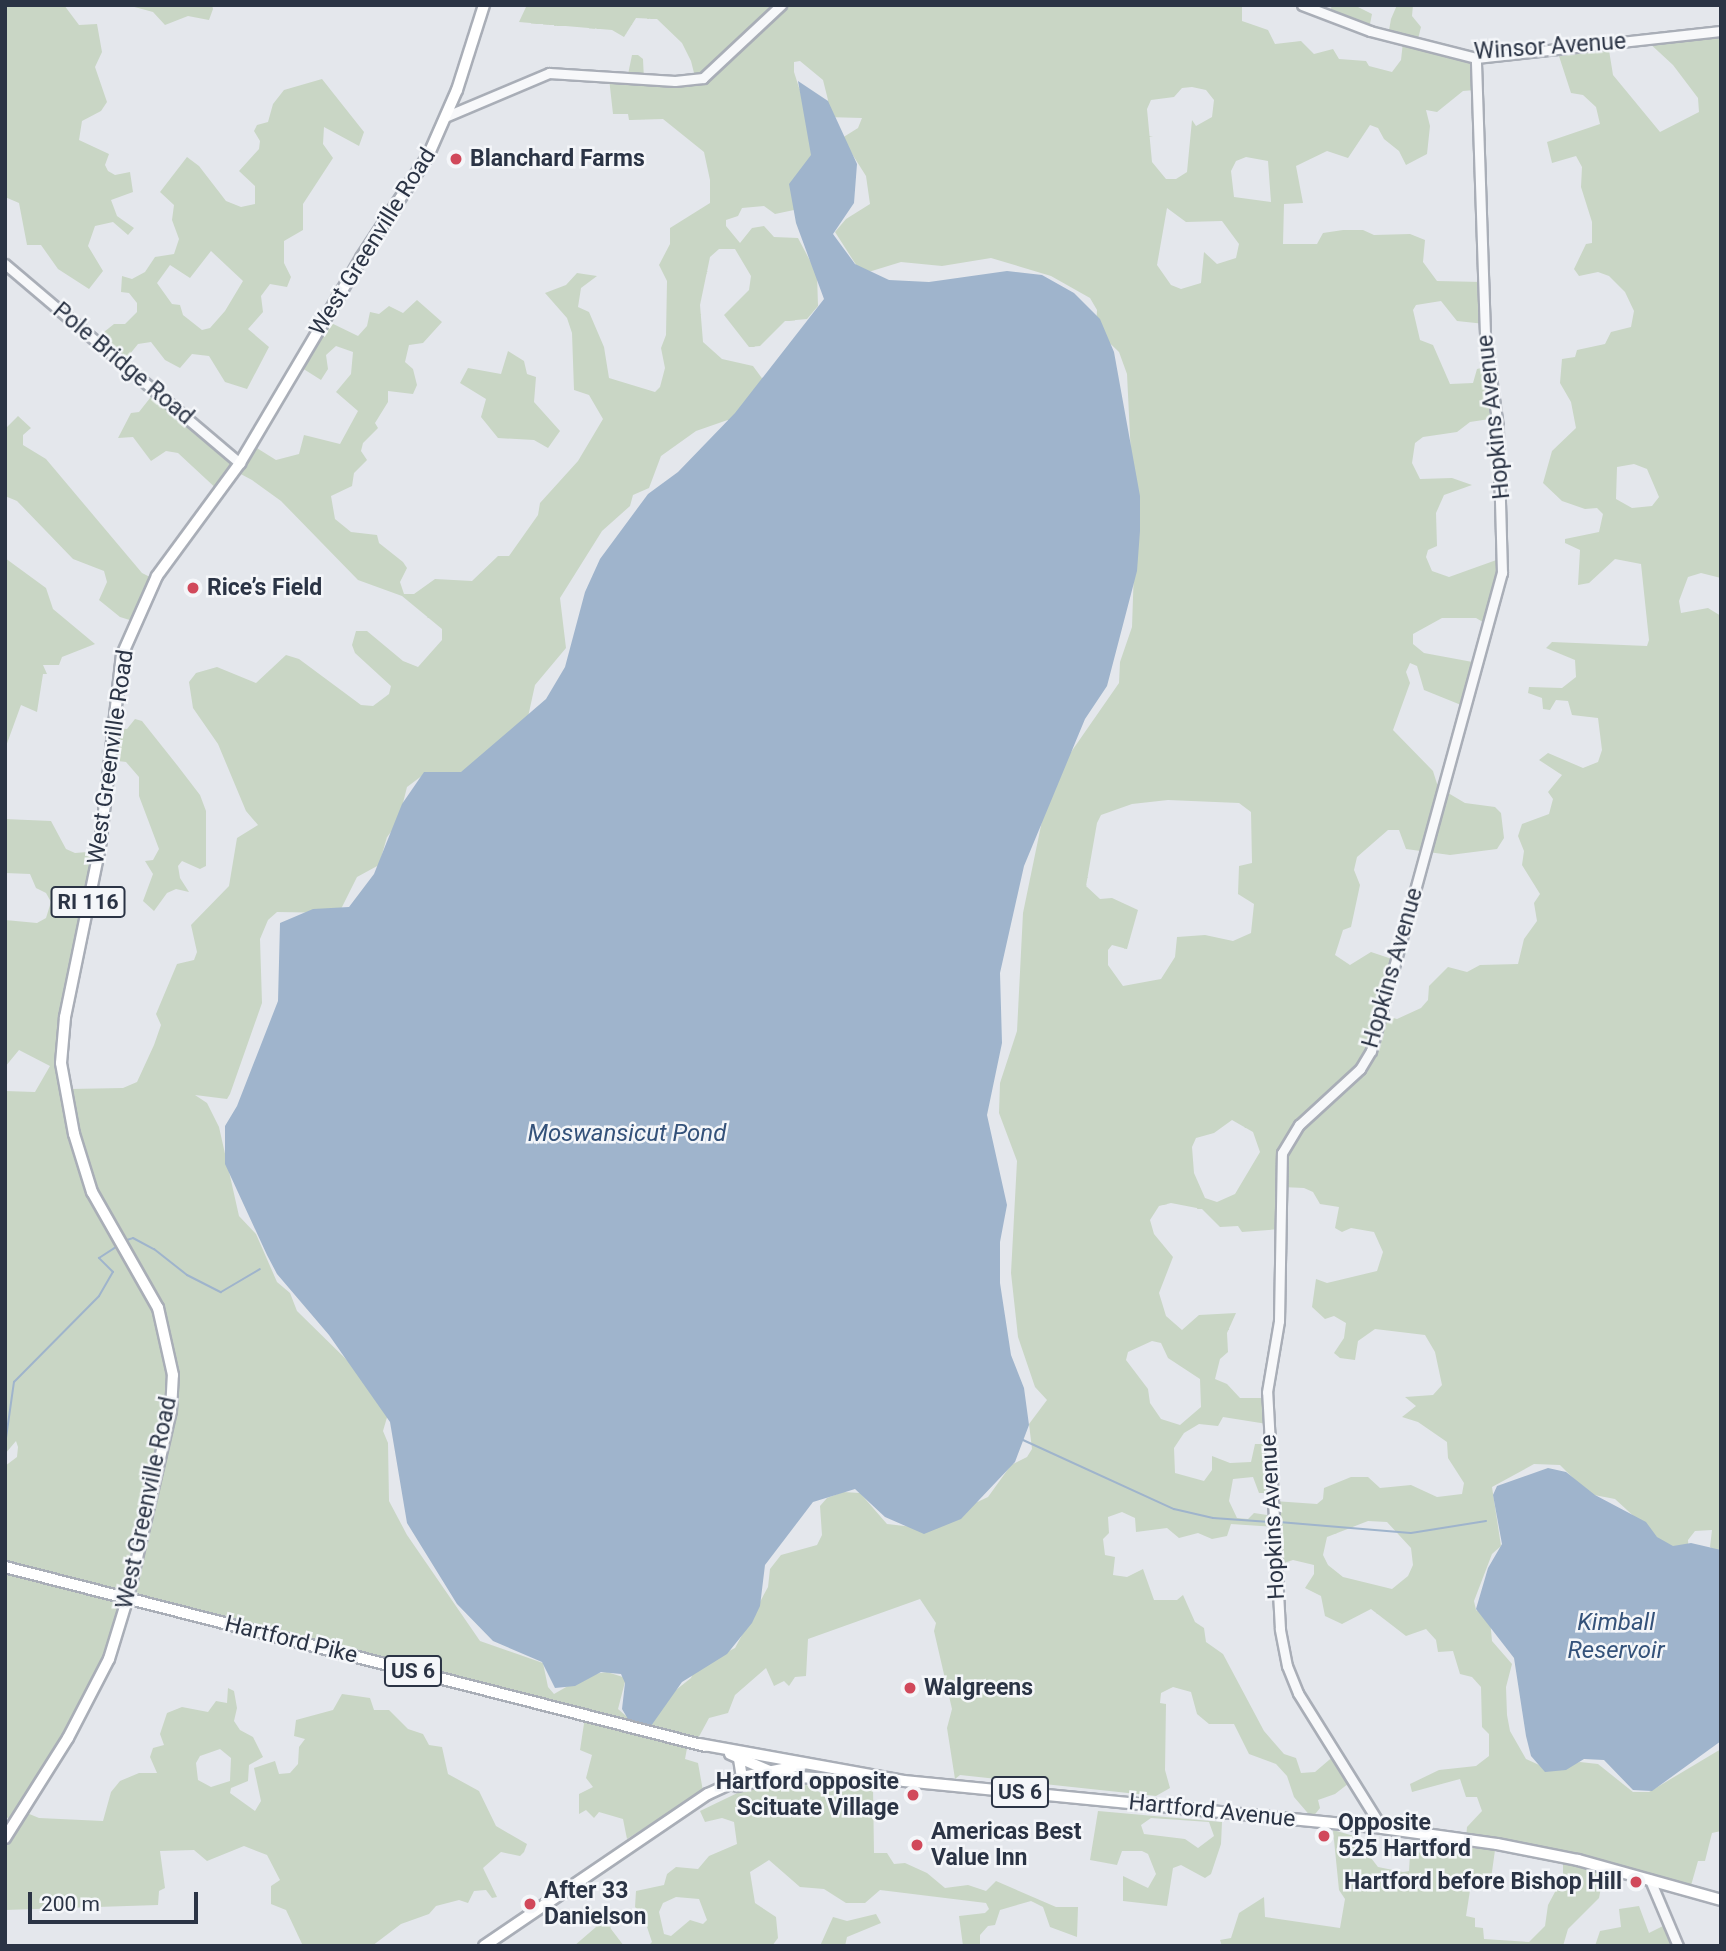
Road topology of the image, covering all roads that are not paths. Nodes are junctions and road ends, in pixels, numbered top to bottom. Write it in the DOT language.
graph roads {
  1 [pos="484,5"];
  2 [pos="781,5"];
  3 [pos="1302,5"];
  4 [pos="1721,31"];
  5 [pos="1476,58"];
  6 [pos="447,116"];
  7 [pos="5,264"];
  8 [pos="240,463"];
  9 [pos="5,1567"];
  10 [pos="128,1597"];
  11 [pos="699,1744"];
  12 [pos="739,1759"];
  13 [pos="803,1765"];
  14 [pos="768,1771"];
  15 [pos="781,1776"];
  16 [pos="742,1778"];
  17 [pos="904,1781"];
  18 [pos="947,1785"];
  19 [pos="695,1806"];
  20 [pos="1382,1828"];
  21 [pos="5,1838"];
  22 [pos="1650,1880"];
  23 [pos="1721,1900"];
  24 [pos="484,1946"];
  25 [pos="1678,1946"];
  1 -- 6 [label="main road, West Greenville Road / RI 116"];
  2 -- 6 [label="street"];
  3 -- 5 [label="street, Winsor Avenue"];
  4 -- 5 [label="street, Winsor Avenue"];
  5 -- 20 [label="street, Hopkins Avenue"];
  6 -- 8 [label="main road, West Greenville Road / RI 116"];
  7 -- 8 [label="street, Pole Bridge Road"];
  8 -- 10 [label="main road, West Greenville Road / RI 116"];
  9 -- 10 [label="main road, Hartford Pike / US 6"];
  10 -- 11 [label="main road, Hartford Pike / US 6"];
  10 -- 21 [label="main road, West Greenville Road / RI 116"];
  11 -- 12 [label="main road, Hartford Pike / US 6"];
  11 -- 13 [label="main road, Hartford Pike / US 6"];
  12 -- 14 [label="main road, Hartford Pike / US 6"];
  12 -- 16 [label="main road"];
  13 -- 14 [label="main road"];
  13 -- 17 [label="main road, Hartford Pike / US 6"];
  14 -- 15 [label="main road, Hartford Pike / US 6"];
  14 -- 16 [label="main road"];
  15 -- 17 [label="main road, Hartford Pike / US 6"];
  15 -- 19 [label="main road"];
  16 -- 19 [label="main road"];
  17 -- 18 [label="main road, Hartford Pike / US 6"];
  18 -- 20 [label="main road, Hartford Avenue / US 6"];
  19 -- 24 [label="main road"];
  20 -- 22 [label="main road, Hartford Avenue / US 6"];
  22 -- 23 [label="main road, Hartford Avenue / US 6"];
  22 -- 25 [label="street"];
}
